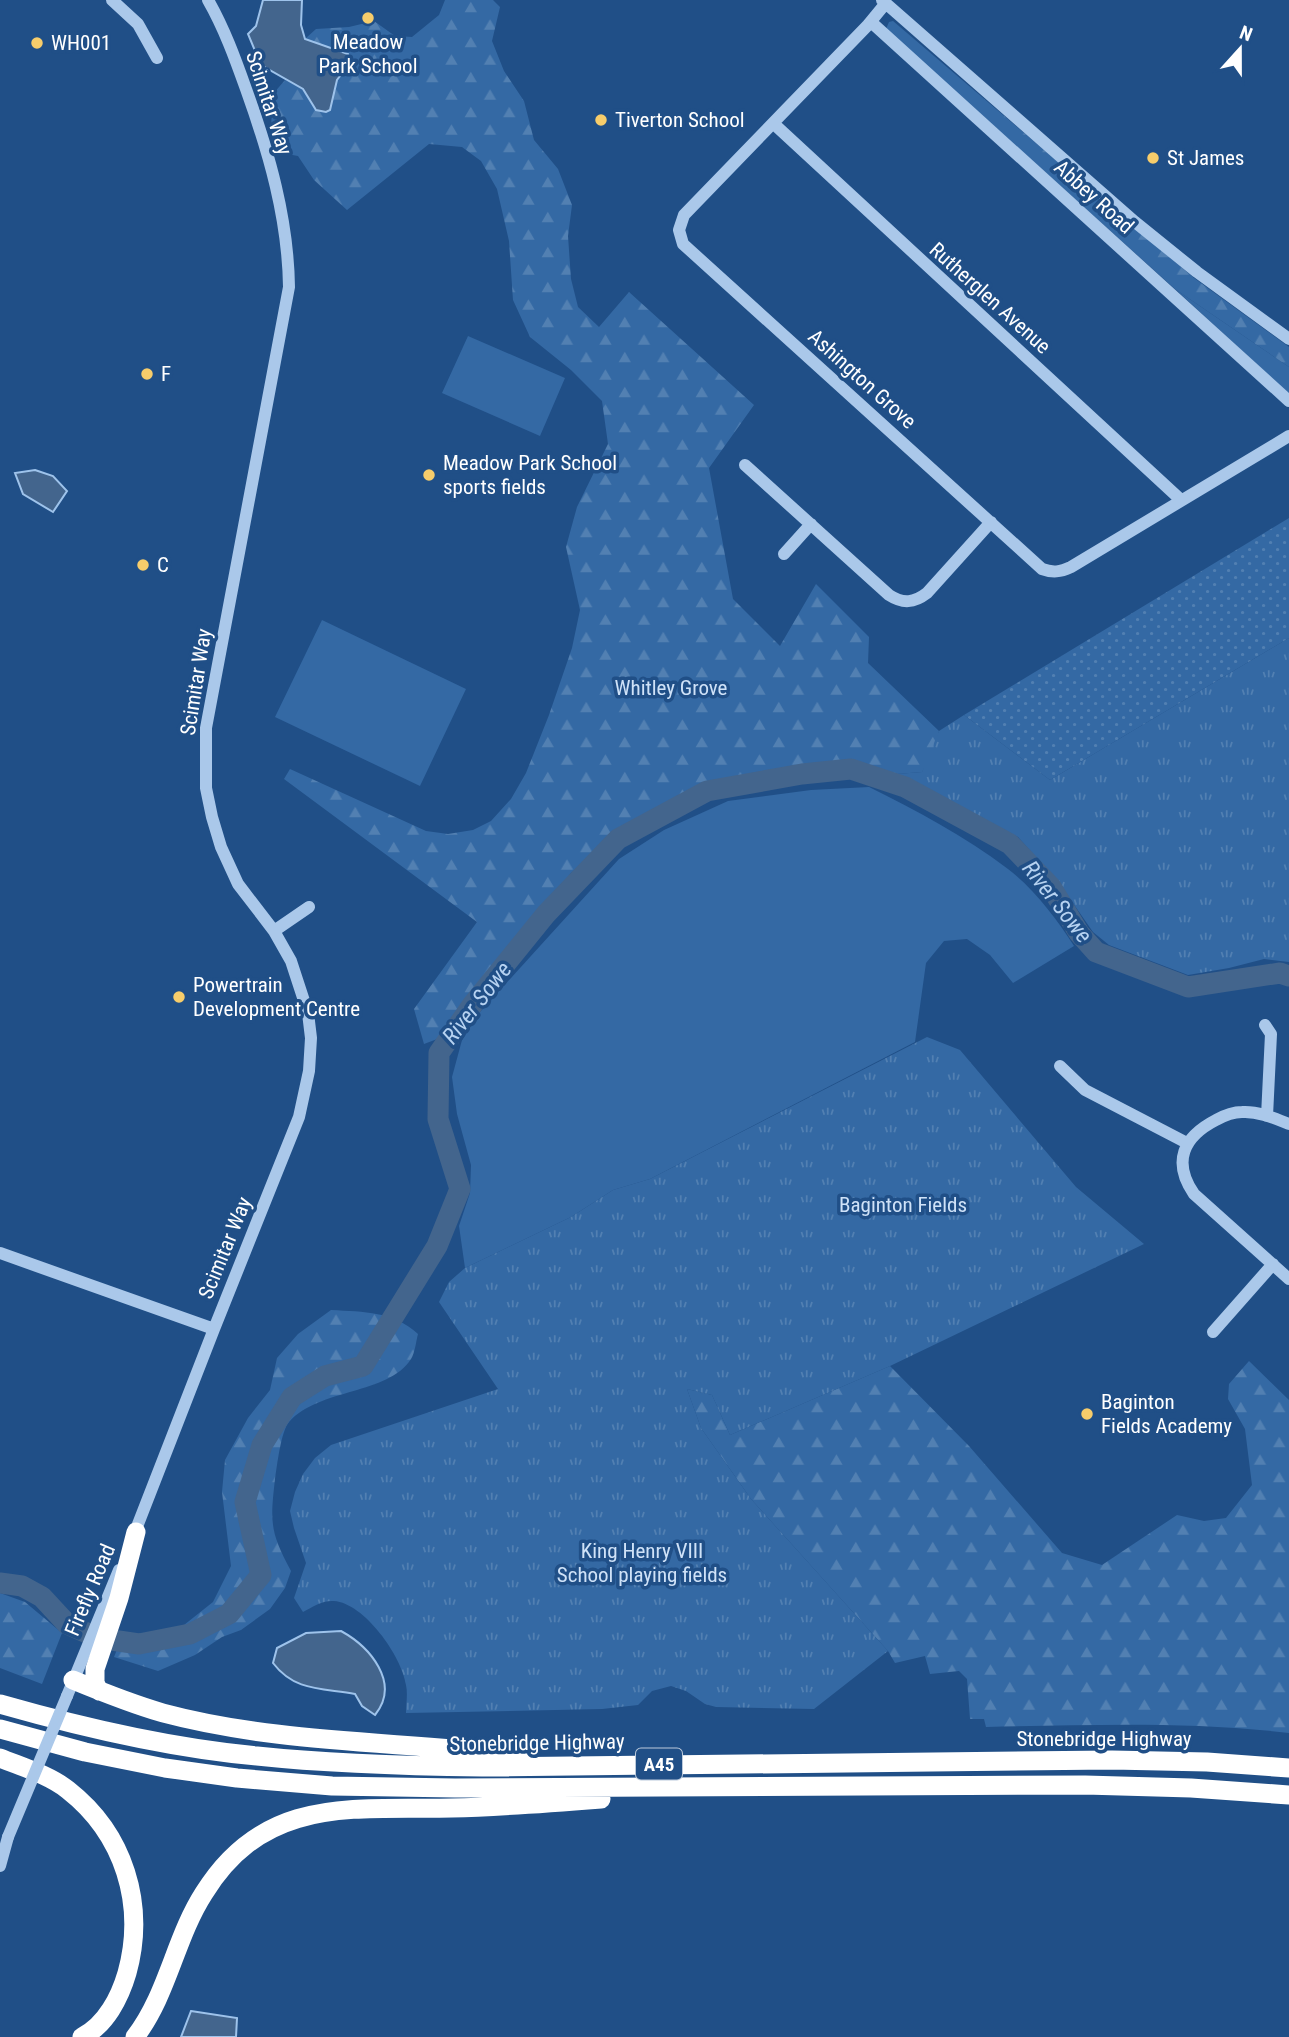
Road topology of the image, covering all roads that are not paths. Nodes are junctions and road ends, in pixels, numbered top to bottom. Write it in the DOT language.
graph roads {
  1 [pos="112,0"];
  2 [pos="208,0"];
  3 [pos="884,2"];
  4 [pos="871,22"];
  5 [pos="156,58"];
  6 [pos="774,124"];
  7 [pos="1289,339"];
  8 [pos="1289,401"];
  9 [pos="1289,436"];
  10 [pos="745,465"];
  11 [pos="1181,499"];
  12 [pos="991,522"];
  13 [pos="811,524"];
  14 [pos="784,554"];
  15 [pos="309,907"];
  16 [pos="274,931"];
  17 [pos="1265,1025"];
  18 [pos="1060,1066"];
  19 [pos="1267,1116"];
  20 [pos="1289,1124"];
  21 [pos="1187,1143"];
  22 [pos="0,1253"];
  23 [pos="1273,1264"];
  24 [pos="1289,1279"];
  25 [pos="214,1329"];
  26 [pos="1213,1332"];
  27 [pos="136,1532"];
  28 [pos="78,1677"];
  29 [pos="0,1704"];
  30 [pos="0,1729"];
  31 [pos="0,1758"];
  32 [pos="585,1765"];
  33 [pos="1289,1769"];
  34 [pos="674,1787"];
  35 [pos="1289,1795"];
  36 [pos="0,1866"];
  37 [pos="82,2037"];
  38 [pos="135,2037"];
  1 -- 5 [label="street"];
  2 -- 16 [label="street, Scimitar Way"];
  3 -- 4 [label="street, Ashington Grove"];
  3 -- 7 [label="street, Abbey Road"];
  4 -- 6 [label="street, Ashington Grove"];
  4 -- 8 [label="street, Abbey Road"];
  6 -- 11 [label="street, Rutherglen Avenue"];
  6 -- 12 [label="street, Ashington Grove"];
  9 -- 11 [label="street, Ashington Grove"];
  10 -- 13 [label="street"];
  11 -- 12 [label="street, Ashington Grove"];
  12 -- 13 [label="street"];
  13 -- 14 [label="street"];
  15 -- 16 [label="street"];
  16 -- 25 [label="street, Scimitar Way"];
  17 -- 19 [label="street"];
  18 -- 21 [label="street"];
  19 -- 20 [label="street"];
  19 -- 21 [label="street"];
  21 -- 23 [label="street"];
  22 -- 25 [label="street, Scimitar Way"];
  23 -- 24 [label="street"];
  23 -- 26 [label="street"];
  25 -- 27 [label="street, Firefly Road"];
  27 -- 28 [label="highway"];
  28 -- 32 [label="highway"];
  28 -- 36 [label="street, bridge"];
  29 -- 32 [label="highway, Stonebridge Highway / A45"];
  30 -- 34 [label="highway, Stonebridge Highway / A45"];
  31 -- 37 [label="highway"];
  32 -- 33 [label="highway, Stonebridge Highway / A45"];
  34 -- 35 [label="highway, Stonebridge Highway / A45"];
  34 -- 38 [label="highway"];
}
